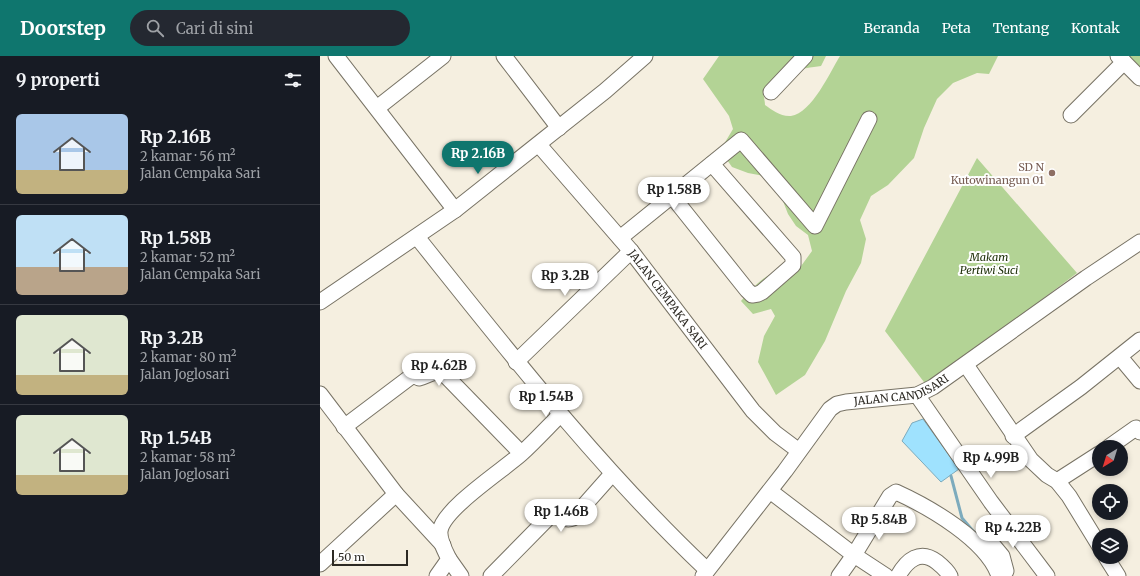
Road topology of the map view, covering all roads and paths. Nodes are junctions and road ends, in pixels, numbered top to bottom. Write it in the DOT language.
graph roads {
  1 [pos="336,56"];
  2 [pos="443,56"];
  3 [pos="504,56"];
  4 [pos="645,56"];
  5 [pos="805,56"];
  6 [pos="1121,59"];
  7 [pos="1140,78"];
  8 [pos="771,92"];
  9 [pos="377,108"];
  10 [pos="1071,115"];
  11 [pos="869,119"];
  12 [pos="559,128"];
  13 [pos="539,145"];
  14 [pos="712,164"];
  15 [pos="672,196"];
  16 [pos="455,210"];
  17 [pos="417,237"];
  18 [pos="620,238"];
  19 [pos="1140,243"];
  20 [pos="631,251"];
  21 [pos="320,302"];
  22 [pos="1140,340"];
  23 [pos="1120,356"];
  24 [pos="516,362"];
  25 [pos="966,365"];
  26 [pos="1140,381"];
  27 [pos="320,394"];
  28 [pos="917,394"];
  29 [pos="560,415"];
  30 [pos="344,427"];
  31 [pos="1140,432"];
  32 [pos="1013,436"];
  33 [pos="1119,440"];
  34 [pos="799,451"];
  35 [pos="521,453"];
  36 [pos="1092,458"];
  37 [pos="612,474"];
  38 [pos="1057,481"];
  39 [pos="770,491"];
  40 [pos="396,494"];
  41 [pos="1092,534"];
  42 [pos="987,538"];
  43 [pos="442,545"];
  44 [pos="854,555"];
  45 [pos="995,555"];
  46 [pos="449,559"];
  47 [pos="320,564"];
  48 [pos="1110,564"];
  49 [pos="705,573"];
  50 [pos="437,576"];
  51 [pos="461,576"];
  52 [pos="492,576"];
  53 [pos="839,576"];
  54 [pos="886,576"];
  55 [pos="898,576"];
  56 [pos="950,576"];
  57 [pos="999,576"];
  58 [pos="1006,576"];
  59 [pos="1048,576"];
  60 [pos="1118,576"];
  1 -- 9 [label="street"];
  2 -- 9 [label="street"];
  3 -- 12 [label="street"];
  4 -- 12 [label="street"];
  5 -- 8 [label="street"];
  6 -- 7 [label="street"];
  6 -- 10 [label="street"];
  9 -- 16 [label="street"];
  11 -- 14 [label="street"];
  12 -- 13 [label="street"];
  13 -- 16 [label="street"];
  13 -- 18 [label="street, JALAN CEMPAKA SARI"];
  14 -- 15 [label="street"];
  14 -- 15 [label="street"];
  15 -- 18 [label="street"];
  16 -- 17 [label="street"];
  17 -- 21 [label="street"];
  17 -- 24 [label="street"];
  18 -- 20 [label="street, JALAN CEMPAKA SARI"];
  19 -- 25 [label="street, JALAN CANDISARI"];
  20 -- 24 [label="street"];
  20 -- 34 [label="street, JALAN CEMPAKA SARI"];
  22 -- 23 [label="street"];
  23 -- 26 [label="street"];
  23 -- 32 [label="street"];
  24 -- 29 [label="street"];
  25 -- 28 [label="street, JALAN CANDISARI"];
  25 -- 32 [label="street"];
  27 -- 30 [label="street"];
  28 -- 34 [label="street, JALAN CANDISARI"];
  28 -- 59 [label="street"];
  29 -- 35 [label="street"];
  29 -- 37 [label="street"];
  30 -- 35 [label="street"];
  30 -- 40 [label="street"];
  31 -- 33 [label="street"];
  32 -- 38 [label="street"];
  34 -- 39 [label="street, JALAN CANDISARI"];
  35 -- 43 [label="street"];
  36 -- 38 [label="street"];
  37 -- 49 [label="street"];
  37 -- 52 [label="street"];
  38 -- 41 [label="street"];
  39 -- 44 [label="street"];
  39 -- 49 [label="street, JALAN CANDISARI"];
  40 -- 43 [label="street"];
  40 -- 47 [label="street"];
  42 -- 45 [label="street"];
  43 -- 46 [label="street"];
  44 -- 45 [label="street"];
  44 -- 53 [label="street"];
  44 -- 54 [label="street"];
  45 -- 57 [label="street"];
  45 -- 58 [label="street"];
  46 -- 50 [label="street"];
  46 -- 51 [label="street"];
  48 -- 60 [label="street"];
  55 -- 56 [label="street"];
}
